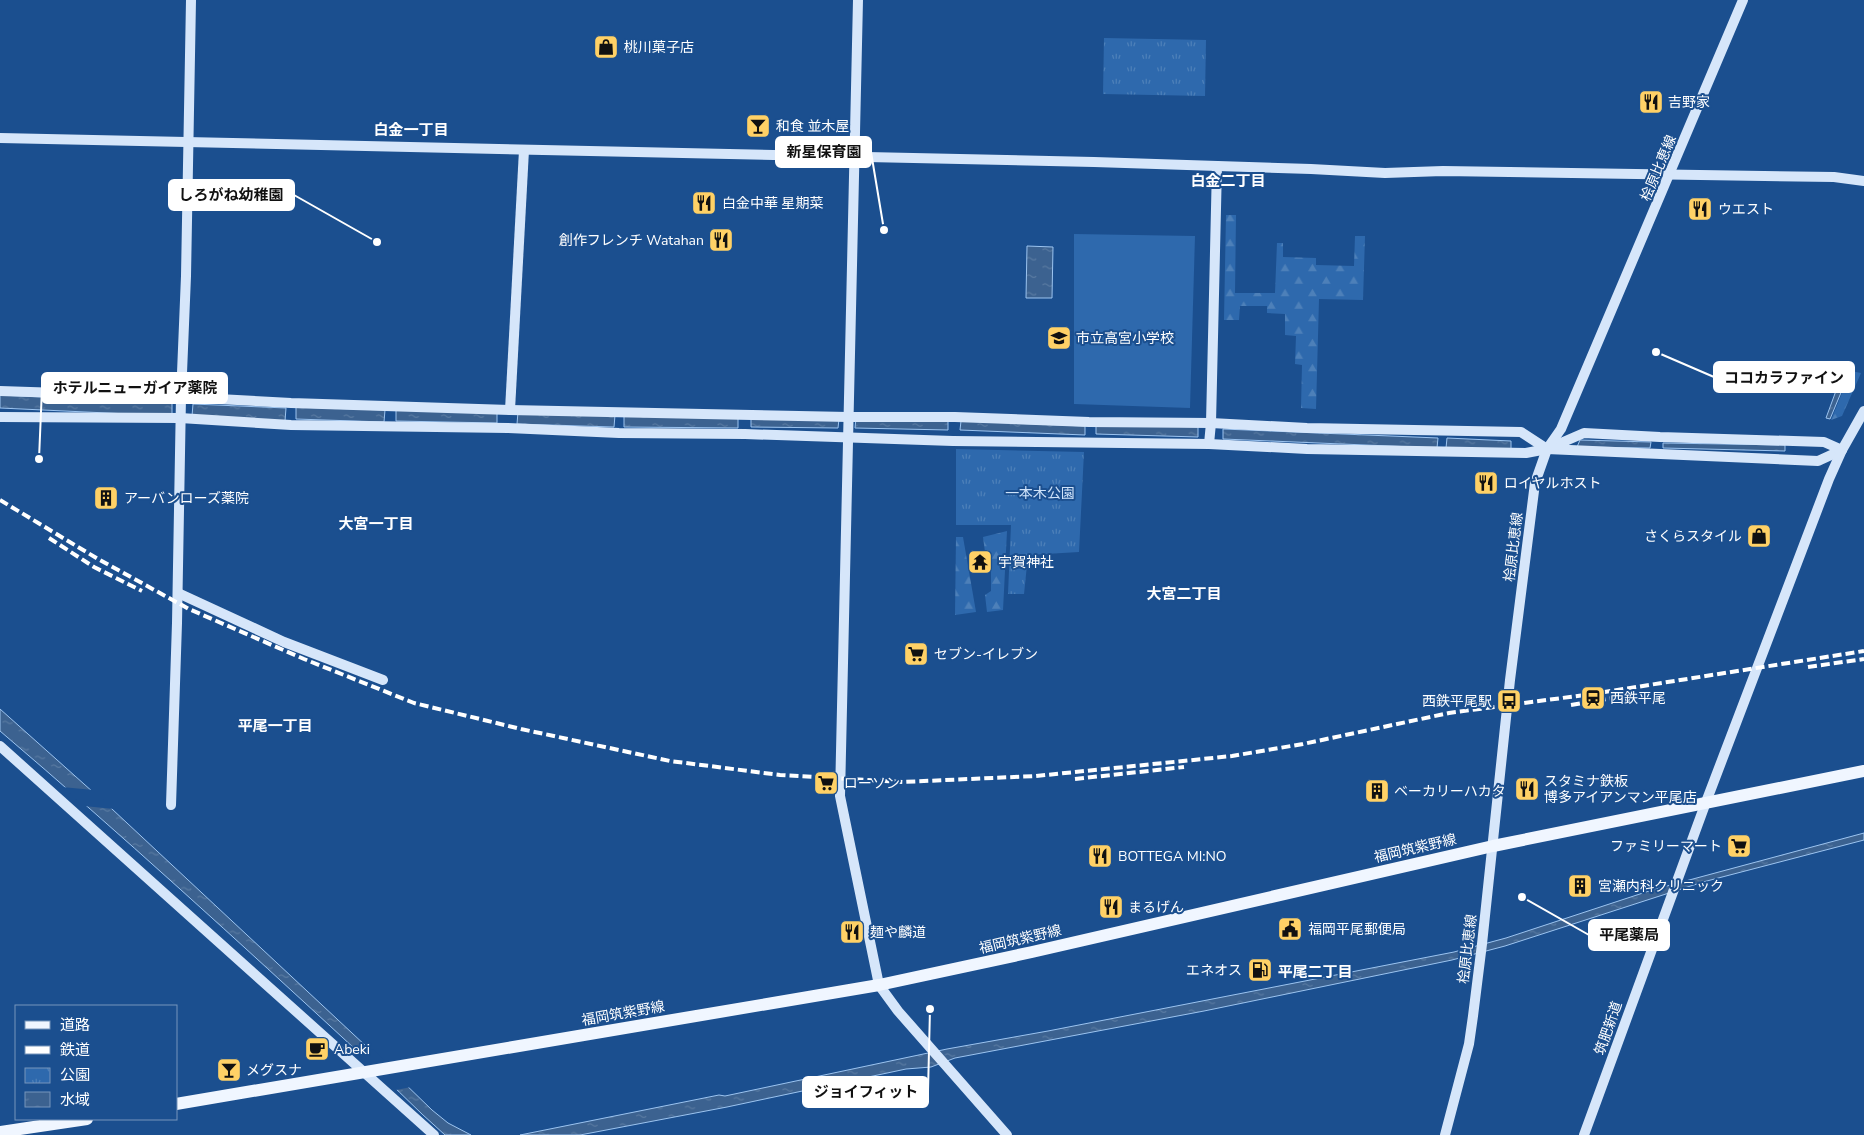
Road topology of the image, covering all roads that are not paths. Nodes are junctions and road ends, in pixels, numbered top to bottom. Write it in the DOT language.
graph roads {
  1 [pos="191,0"];
  2 [pos="858,0"];
  3 [pos="1743,0"];
  4 [pos="0,138"];
  5 [pos="188,143"];
  6 [pos="524,150"];
  7 [pos="855,157"];
  8 [pos="1217,166"];
  9 [pos="1670,175"];
  10 [pos="1864,181"];
  11 [pos="0,391"];
  12 [pos="181,397"];
  13 [pos="510,410"];
  14 [pos="1864,410"];
  15 [pos="0,417"];
  16 [pos="848,417"];
  17 [pos="180,418"];
  18 [pos="1211,423"];
  19 [pos="848,438"];
  20 [pos="1209,444"];
  21 [pos="1547,448"];
  22 [pos="1842,450"];
  23 [pos="178,593"];
  24 [pos="383,680"];
  25 [pos="0,746"];
  26 [pos="1864,771"];
  27 [pos="1706,802"];
  28 [pos="171,805"];
  29 [pos="1493,846"];
  30 [pos="879,985"];
  31 [pos="370,1072"];
  32 [pos="178,1104"];
  33 [pos="80,1120"];
  34 [pos="0,1132"];
  35 [pos="434,1135"];
  36 [pos="1007,1135"];
  37 [pos="1445,1135"];
  38 [pos="1584,1135"];
  1 -- 5 [label="street"];
  2 -- 7 [label="street"];
  3 -- 9 [label="street, 桧原比恵線"];
  4 -- 5 [label="street"];
  5 -- 6 [label="street"];
  5 -- 12 [label="street"];
  6 -- 7 [label="street"];
  6 -- 13 [label="street"];
  7 -- 8 [label="street"];
  7 -- 16 [label="street"];
  8 -- 9 [label="street"];
  8 -- 18 [label="street"];
  9 -- 10 [label="street"];
  9 -- 21 [label="street, 桧原比恵線"];
  11 -- 12 [label="street"];
  12 -- 13 [label="street"];
  12 -- 17 [label="street"];
  13 -- 16 [label="street"];
  14 -- 22 [label="street, 筑肥新道"];
  15 -- 17 [label="street"];
  16 -- 18 [label="street"];
  16 -- 19 [label="street"];
  17 -- 19 [label="street"];
  17 -- 23 [label="street"];
  18 -- 20 [label="street"];
  18 -- 21 [label="street"];
  19 -- 20 [label="street"];
  19 -- 30 [label="street"];
  20 -- 21 [label="street"];
  21 -- 22 [label="street"];
  21 -- 22 [label="street"];
  21 -- 29 [label="street, 桧原比恵線"];
  22 -- 27 [label="street, 筑肥新道"];
  23 -- 24 [label="street"];
  23 -- 28 [label="street"];
  25 -- 31 [label="street"];
  26 -- 27 [label="main road, 福岡筑紫野線"];
  27 -- 29 [label="main road, 福岡筑紫野線"];
  27 -- 38 [label="street, 筑肥新道"];
  29 -- 30 [label="main road, 福岡筑紫野線"];
  29 -- 37 [label="street, 桧原比恵線"];
  30 -- 31 [label="main road, 福岡筑紫野線"];
  30 -- 36 [label="street"];
  31 -- 32 [label="main road, 福岡筑紫野線"];
  31 -- 35 [label="street"];
  33 -- 34 [label="main road"];
}
